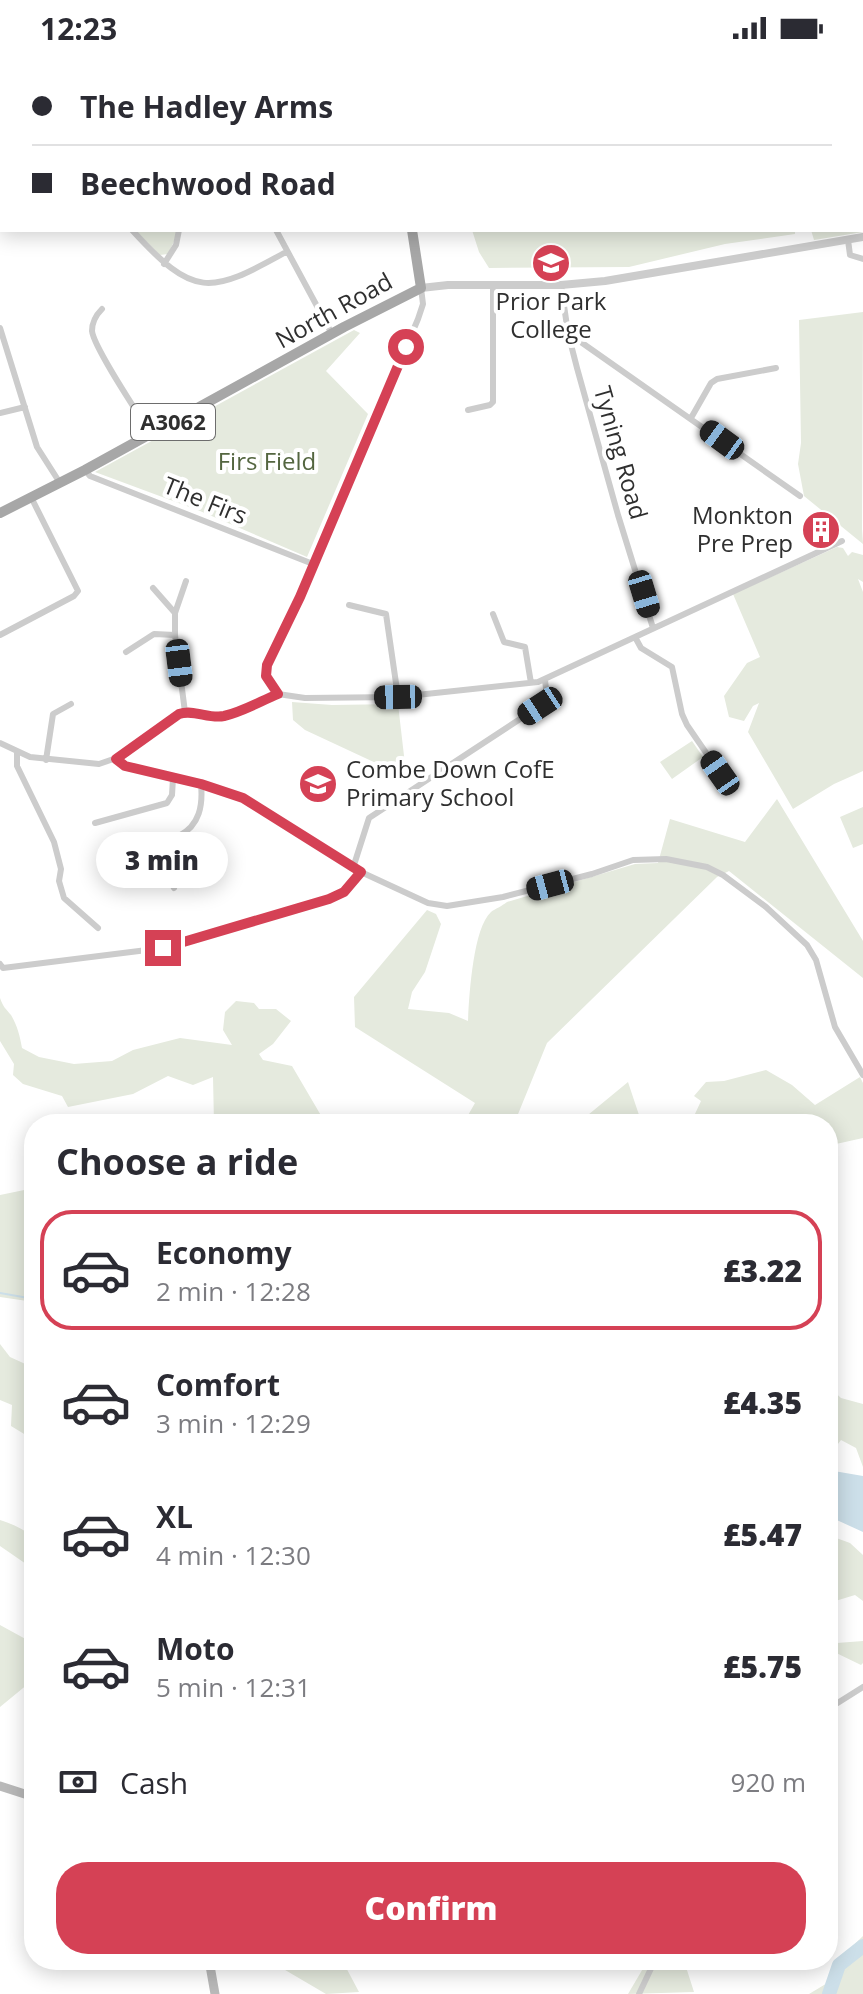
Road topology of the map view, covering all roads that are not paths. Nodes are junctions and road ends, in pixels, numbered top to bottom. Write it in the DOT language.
graph roads {
  1 [pos="134,232"];
  2 [pos="179,232"];
  3 [pos="277,232"];
  4 [pos="412,232"];
  5 [pos="863,237"];
  6 [pos="848,240"];
  7 [pos="286,252"];
  8 [pos="863,259"];
  9 [pos="164,264"];
  10 [pos="561,285"];
  11 [pos="493,286"];
  12 [pos="421,288"];
  13 [pos="102,309"];
  14 [pos="0,328"];
  15 [pos="568,333"];
  16 [pos="332,334"];
  17 [pos="776,368"];
  18 [pos="25,407"];
  19 [pos="468,410"];
  20 [pos="0,413"];
  21 [pos="691,418"];
  22 [pos="151,434"];
  23 [pos="85,470"];
  24 [pos="60,483"];
  25 [pos="800,496"];
  26 [pos="31,497"];
  27 [pos="0,513"];
  28 [pos="842,541"];
  29 [pos="313,564"];
  30 [pos="186,581"];
  31 [pos="153,588"];
  32 [pos="349,605"];
  33 [pos="175,613"];
  34 [pos="493,614"];
  35 [pos="653,628"];
  36 [pos="0,635"];
  37 [pos="175,635"];
  38 [pos="635,637"];
  39 [pos="126,652"];
  40 [pos="545,680"];
  41 [pos="531,683"];
  42 [pos="278,694"];
  43 [pos="398,697"];
  44 [pos="71,704"];
  45 [pos="185,712"];
  46 [pos="0,743"];
  47 [pos="17,753"];
  48 [pos="116,759"];
  49 [pos="46,760"];
  50 [pos="720,773"];
  51 [pos="173,778"];
  52 [pos="201,784"];
  53 [pos="95,823"];
  54 [pos="150,844"];
  55 [pos="163,847"];
  56 [pos="353,868"];
  57 [pos="361,872"];
  58 [pos="174,888"];
  59 [pos="98,928"];
  60 [pos="1,968"];
  61 [pos="863,1075"];
  62 [pos="863,1687"];
  63 [pos="838,1703"];
  64 [pos="0,1786"];
  65 [pos="24,1794"];
  66 [pos="211,1970"];
  67 [pos="650,1970"];
  68 [pos="215,1994"];
  69 [pos="639,1994"];
  1 -- 9 [label="street"];
  2 -- 9 [label="street"];
  3 -- 7 [label="street"];
  4 -- 12 [label="main road"];
  5 -- 6 [label="street, North Road"];
  6 -- 8 [label="street"];
  6 -- 10 [label="street, North Road"];
  7 -- 9 [label="street"];
  7 -- 16 [label="street"];
  10 -- 11 [label="street, North Road"];
  10 -- 15 [label="street, Tyning Road"];
  11 -- 12 [label="street, North Road"];
  11 -- 19 [label="street"];
  12 -- 16 [label="main road, North Road / A3062"];
  12 -- 29 [label="street"];
  13 -- 22 [label="street"];
  14 -- 18 [label="street"];
  15 -- 21 [label="street"];
  15 -- 35 [label="street, Tyning Road"];
  16 -- 22 [label="main road, North Road / A3062"];
  17 -- 21 [label="street"];
  18 -- 20 [label="street"];
  18 -- 24 [label="street"];
  21 -- 25 [label="street"];
  22 -- 23 [label="main road, North Road / A3062"];
  23 -- 24 [label="main road, North Road / A3062"];
  23 -- 29 [label="street, The Firs"];
  24 -- 26 [label="main road, North Road / A3062"];
  26 -- 27 [label="main road, North Road / A3062"];
  26 -- 36 [label="street"];
  28 -- 35 [label="street"];
  29 -- 42 [label="street"];
  30 -- 33 [label="street"];
  31 -- 33 [label="street"];
  32 -- 43 [label="street"];
  33 -- 37 [label="street"];
  34 -- 41 [label="street"];
  35 -- 38 [label="street"];
  37 -- 39 [label="street"];
  37 -- 45 [label="street"];
  38 -- 40 [label="street"];
  38 -- 50 [label="street"];
  40 -- 41 [label="street"];
  40 -- 56 [label="street"];
  41 -- 43 [label="street"];
  42 -- 43 [label="street"];
  42 -- 45 [label="street"];
  44 -- 49 [label="street"];
  45 -- 48 [label="street"];
  46 -- 47 [label="street"];
  47 -- 49 [label="street"];
  47 -- 59 [label="street"];
  48 -- 49 [label="street"];
  48 -- 51 [label="street"];
  51 -- 52 [label="street"];
  51 -- 53 [label="street"];
  52 -- 55 [label="street"];
  52 -- 56 [label="street"];
  54 -- 55 [label="street"];
  55 -- 58 [label="street"];
  56 -- 57 [label="street"];
  57 -- 60 [label="street"];
  57 -- 61 [label="street"];
  62 -- 63 [label="street"];
  64 -- 65 [label="main road"];
  66 -- 68 [label="main road"];
  67 -- 69 [label="street"];
}
